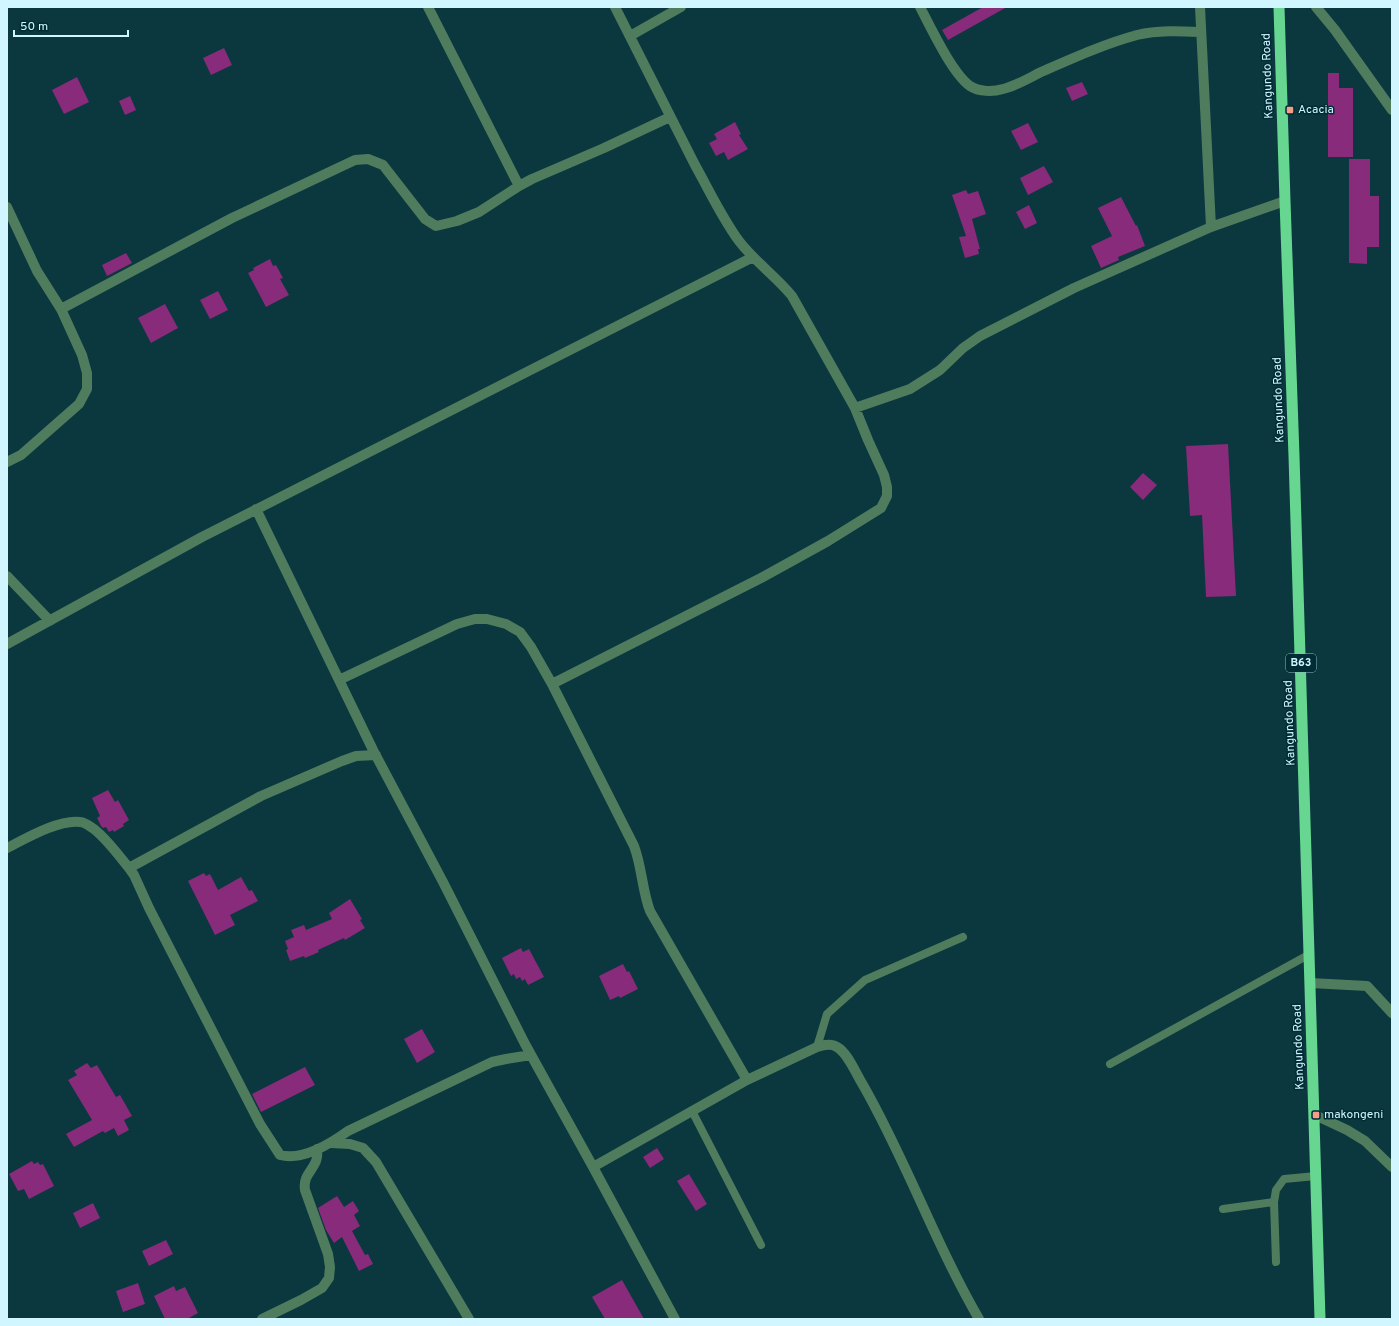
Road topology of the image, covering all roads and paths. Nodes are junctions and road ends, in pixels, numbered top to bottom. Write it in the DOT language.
graph roads {
  1 [pos="428,7"];
  2 [pos="615,7"];
  3 [pos="681,7"];
  4 [pos="920,7"];
  5 [pos="1200,7"];
  6 [pos="1279,7"];
  7 [pos="1317,7"];
  8 [pos="1200,32"];
  9 [pos="630,36"];
  10 [pos="1392,110"];
  11 [pos="670,118"];
  12 [pos="519,186"];
  13 [pos="1285,201"];
  14 [pos="7,207"];
  15 [pos="1211,227"];
  16 [pos="753,256"];
  17 [pos="61,309"];
  18 [pos="855,408"];
  19 [pos="7,462"];
  20 [pos="256,509"];
  21 [pos="7,576"];
  22 [pos="50,621"];
  23 [pos="7,644"];
  24 [pos="339,680"];
  25 [pos="552,684"];
  26 [pos="376,755"];
  27 [pos="7,848"];
  28 [pos="129,868"];
  29 [pos="963,937"];
  30 [pos="1310,954"];
  31 [pos="1310,983"];
  32 [pos="1392,1013"];
  33 [pos="817,1047"];
  34 [pos="531,1055"];
  35 [pos="1110,1064"];
  36 [pos="747,1080"];
  37 [pos="692,1111"];
  38 [pos="1315,1115"];
  39 [pos="331,1143"];
  40 [pos="317,1149"];
  41 [pos="594,1166"];
  42 [pos="1392,1167"];
  43 [pos="1316,1176"];
  44 [pos="1274,1202"];
  45 [pos="1223,1209"];
  46 [pos="761,1245"];
  47 [pos="1276,1262"];
  48 [pos="977,1318"];
  49 [pos="262,1319"];
  50 [pos="469,1319"];
  51 [pos="675,1319"];
  52 [pos="1320,1319"];
  1 -- 12 [label="street"];
  2 -- 9 [label="street"];
  3 -- 9 [label="street"];
  4 -- 8 [label="street"];
  5 -- 8 [label="street"];
  6 -- 13 [label="highway, Kangundo Road / B63"];
  7 -- 10 [label="street"];
  8 -- 15 [label="street"];
  9 -- 11 [label="street"];
  11 -- 12 [label="street"];
  11 -- 16 [label="street"];
  12 -- 17 [label="street"];
  13 -- 15 [label="street"];
  13 -- 30 [label="highway, Kangundo Road / B63"];
  14 -- 17 [label="street"];
  15 -- 18 [label="street"];
  16 -- 18 [label="street"];
  16 -- 20 [label="street"];
  17 -- 19 [label="street"];
  18 -- 25 [label="street"];
  20 -- 22 [label="street"];
  20 -- 24 [label="street"];
  21 -- 22 [label="street"];
  22 -- 23 [label="street"];
  24 -- 25 [label="street"];
  24 -- 26 [label="street"];
  25 -- 36 [label="street"];
  26 -- 28 [label="street"];
  26 -- 34 [label="street"];
  27 -- 28 [label="street"];
  28 -- 40 [label="street"];
  29 -- 33 [label="lane"];
  30 -- 31 [label="highway, Kangundo Road / B63"];
  30 -- 35 [label="lane"];
  31 -- 32 [label="street"];
  31 -- 38 [label="highway, Kangundo Road / B63"];
  33 -- 36 [label="street"];
  33 -- 48 [label="street"];
  34 -- 39 [label="street"];
  34 -- 41 [label="street"];
  36 -- 37 [label="street"];
  37 -- 41 [label="street"];
  37 -- 46 [label="lane"];
  38 -- 42 [label="street"];
  38 -- 43 [label="highway, Kangundo Road / B63"];
  39 -- 40 [label="street"];
  39 -- 50 [label="street"];
  40 -- 49 [label="street"];
  41 -- 51 [label="street"];
  43 -- 44 [label="lane"];
  43 -- 52 [label="highway, Kangundo Road / B63"];
  44 -- 45 [label="lane"];
  44 -- 47 [label="lane"];
}
